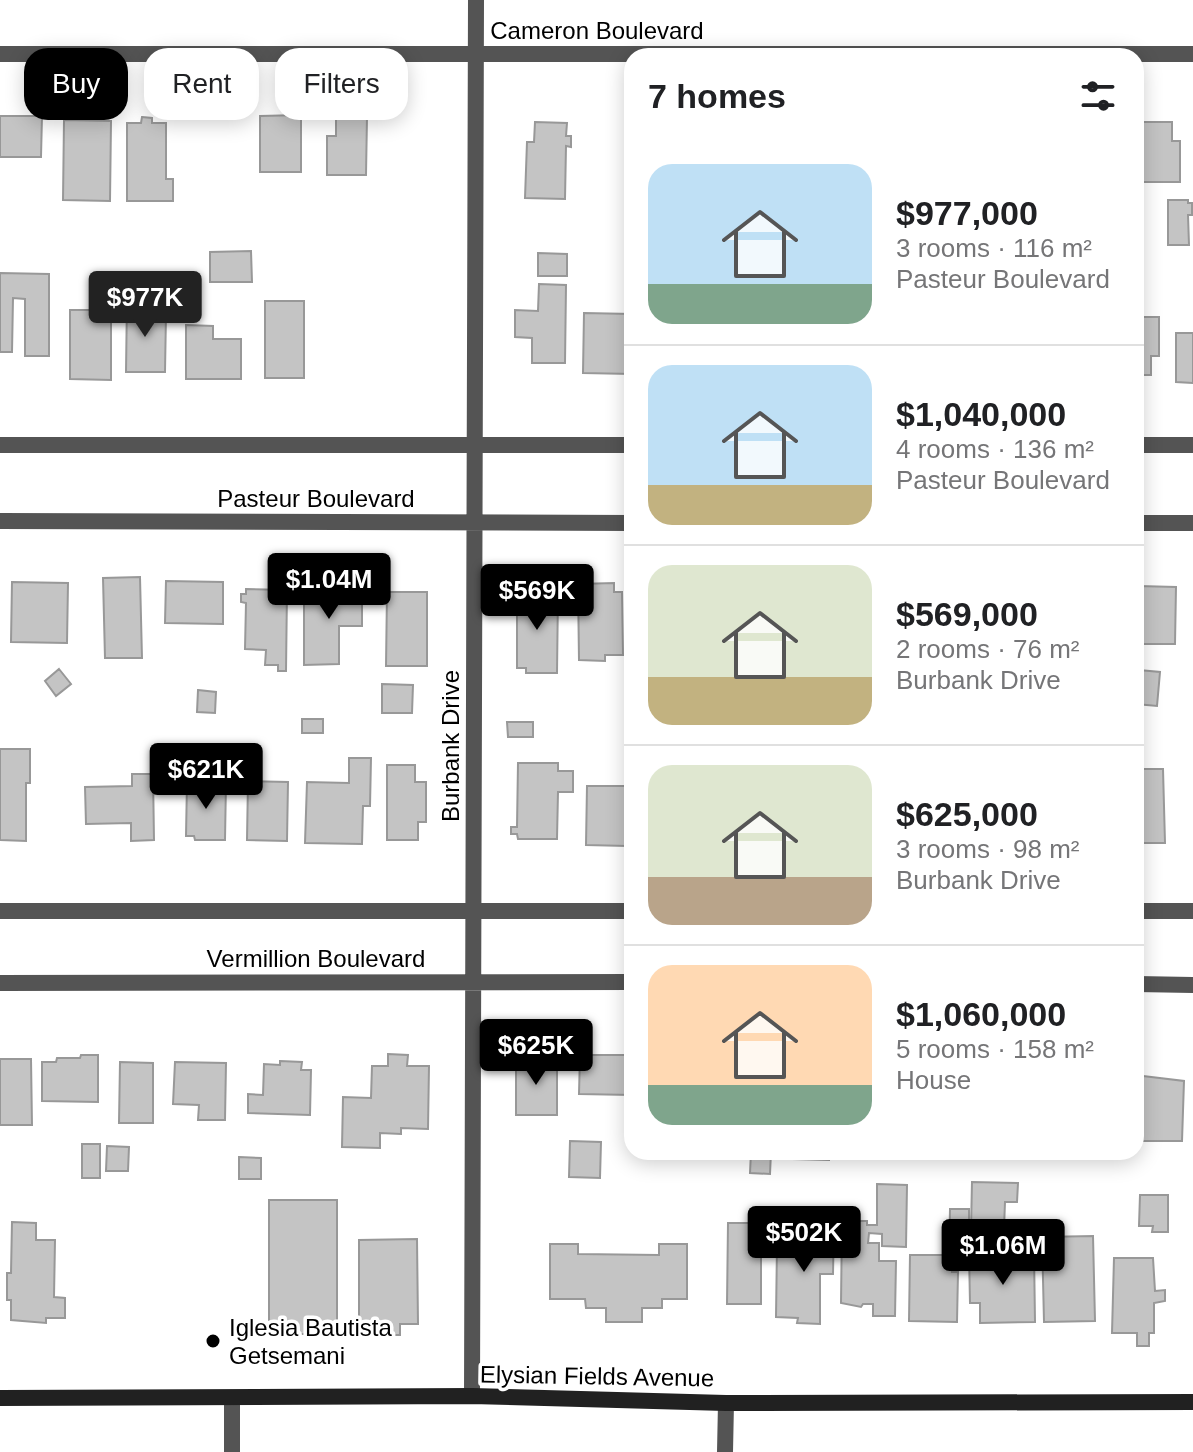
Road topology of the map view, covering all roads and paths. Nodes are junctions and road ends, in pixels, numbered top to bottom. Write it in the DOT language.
graph roads {
  1 [pos="476,0"];
  2 [pos="0,54"];
  3 [pos="475,54"];
  4 [pos="624,54"];
  5 [pos="1144,54"];
  6 [pos="1193,54"];
  7 [pos="0,445"];
  8 [pos="475,445"];
  9 [pos="624,445"];
  10 [pos="1144,445"];
  11 [pos="1193,445"];
  12 [pos="0,521"];
  13 [pos="474,522"];
  14 [pos="624,523"];
  15 [pos="1144,523"];
  16 [pos="1193,523"];
  17 [pos="0,911"];
  18 [pos="473,911"];
  19 [pos="624,911"];
  20 [pos="1144,911"];
  21 [pos="1193,911"];
  22 [pos="473,982"];
  23 [pos="624,982"];
  24 [pos="0,983"];
  25 [pos="1144,984"];
  26 [pos="1193,985"];
  27 [pos="472,1396"];
  28 [pos="0,1398"];
  29 [pos="232,1399"];
  30 [pos="1193,1402"];
  31 [pos="726,1403"];
  32 [pos="232,1452"];
  33 [pos="725,1452"];
  1 -- 3 [label="street, Burbank Drive"];
  2 -- 3 [label="street, Cameron Boulevard"];
  3 -- 4 [label="street, Cameron Boulevard"];
  3 -- 8 [label="street, Burbank Drive"];
  5 -- 6 [label="street, Cameron Boulevard"];
  7 -- 8 [label="street"];
  8 -- 9 [label="street"];
  8 -- 13 [label="street, Burbank Drive"];
  10 -- 11 [label="street"];
  12 -- 13 [label="street, Pasteur Boulevard"];
  13 -- 14 [label="street, Pasteur Boulevard"];
  13 -- 18 [label="street, Burbank Drive"];
  15 -- 16 [label="street"];
  17 -- 18 [label="street, Vermillion Boulevard"];
  18 -- 19 [label="street, Vermillion Boulevard"];
  18 -- 22 [label="street, Burbank Drive"];
  20 -- 21 [label="street"];
  22 -- 23 [label="street, Vermillion Boulevard"];
  22 -- 24 [label="street, Vermillion Boulevard"];
  22 -- 27 [label="street, Burbank Drive"];
  25 -- 26 [label="street"];
  27 -- 29 [label="main road, Elysian Fields Avenue"];
  27 -- 31 [label="main road, Elysian Fields Avenue"];
  28 -- 29 [label="main road, Elysian Fields Avenue"];
  29 -- 32 [label="street"];
  30 -- 31 [label="main road, Elysian Fields Avenue"];
  31 -- 33 [label="street"];
}
